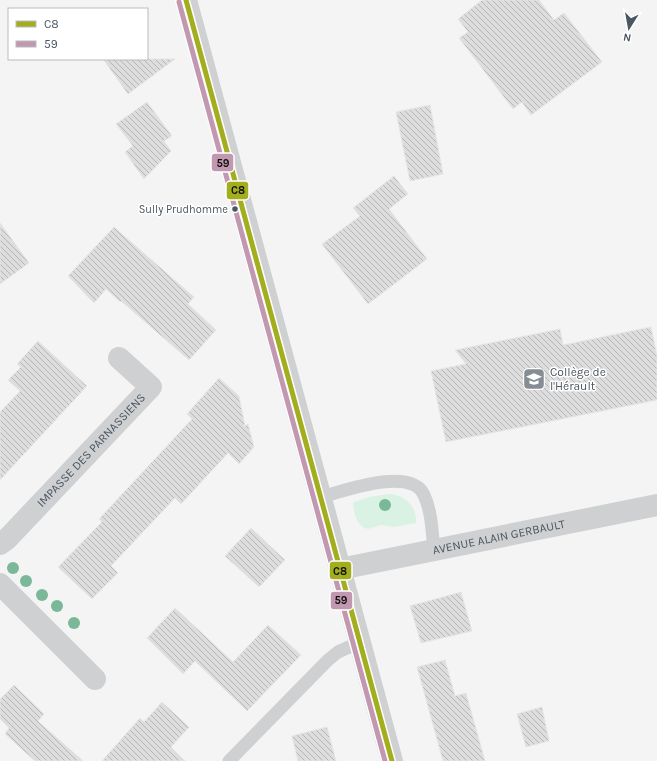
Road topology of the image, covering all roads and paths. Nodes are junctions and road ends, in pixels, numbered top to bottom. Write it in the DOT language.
graph roads {
  1 [pos="186,0"];
  2 [pos="119,358"];
  3 [pos="321,497"];
  4 [pos="657,505"];
  5 [pos="0,544"];
  6 [pos="434,550"];
  7 [pos="340,569"];
  8 [pos="0,584"];
  9 [pos="360,642"];
  10 [pos="95,679"];
  11 [pos="229,761"];
  12 [pos="392,761"];
  1 -- 3 [label="street"];
  2 -- 5 [label="street, IMPASSE DES PARNASSIENS"];
  3 -- 6 [label="lane"];
  3 -- 7 [label="street"];
  4 -- 6 [label="street, AVENUE ALAIN GERBAULT"];
  6 -- 7 [label="street, AVENUE ALAIN GERBAULT"];
  7 -- 9 [label="street"];
  8 -- 10 [label="street"];
  9 -- 11 [label="lane"];
  9 -- 12 [label="street"];
}
